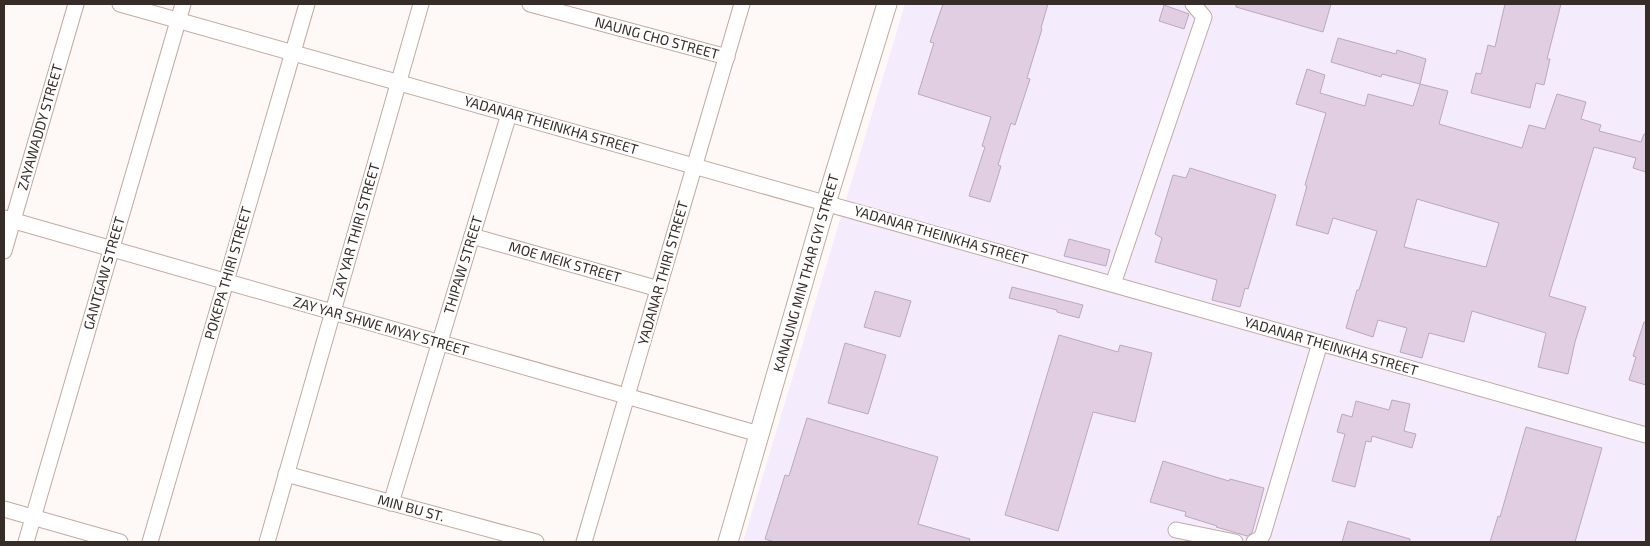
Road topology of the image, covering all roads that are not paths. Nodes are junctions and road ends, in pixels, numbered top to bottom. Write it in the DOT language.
graph roads {
  1 [pos="76,4"];
  2 [pos="120,4"];
  3 [pos="183,4"];
  4 [pos="307,4"];
  5 [pos="421,4"];
  6 [pos="742,4"];
  7 [pos="887,4"];
  8 [pos="1193,4"];
  9 [pos="537,5"];
  10 [pos="178,20"];
  11 [pos="293,52"];
  12 [pos="727,57"];
  13 [pos="398,82"];
  14 [pos="509,114"];
  15 [pos="695,166"];
  16 [pos="826,203"];
  17 [pos="8,220"];
  18 [pos="472,236"];
  19 [pos="112,249"];
  20 [pos="4,251"];
  21 [pos="226,282"];
  22 [pos="1113,284"];
  23 [pos="659,289"];
  24 [pos="332,312"];
  25 [pos="440,343"];
  26 [pos="1320,343"];
  27 [pos="627,396"];
  28 [pos="759,434"];
  29 [pos="1646,435"];
  30 [pos="286,474"];
  31 [pos="391,503"];
  32 [pos="4,509"];
  33 [pos="33,517"];
  34 [pos="1176,530"];
  35 [pos="26,542"];
  36 [pos="120,542"];
  37 [pos="150,542"];
  38 [pos="266,542"];
  39 [pos="536,542"];
  40 [pos="584,542"];
  41 [pos="728,542"];
  42 [pos="1235,542"];
  43 [pos="1254,542"];
  1 -- 17 [label="street, ZAYAWADDY STREET"];
  2 -- 10 [label="street, YADANAR THEINKHA STREET"];
  3 -- 10 [label="street, GANTGAW STREET"];
  4 -- 11 [label="street, POKEPA THIRI STREET"];
  5 -- 13 [label="street, ZAY YAR THIRI STREET"];
  6 -- 12 [label="street, YADANAR THIRI STREET"];
  7 -- 16 [label="street, KANAUNG MIN THAR GYI STREET"];
  8 -- 22 [label="street"];
  9 -- 12 [label="street, NAUNG CHO STREET"];
  10 -- 11 [label="street, YADANAR THEINKHA STREET"];
  10 -- 19 [label="street, GANTGAW STREET"];
  11 -- 13 [label="street, YADANAR THEINKHA STREET"];
  11 -- 21 [label="street, POKEPA THIRI STREET"];
  12 -- 15 [label="street, YADANAR THIRI STREET"];
  13 -- 14 [label="street, YADANAR THEINKHA STREET"];
  13 -- 24 [label="street, ZAY YAR THIRI STREET"];
  14 -- 15 [label="street, YADANAR THEINKHA STREET"];
  14 -- 18 [label="street, THIPAW STREET"];
  15 -- 16 [label="street, YADANAR THEINKHA STREET"];
  15 -- 23 [label="street, YADANAR THIRI STREET"];
  16 -- 22 [label="street, YADANAR THEINKHA STREET"];
  16 -- 28 [label="street, KANAUNG MIN THAR GYI STREET"];
  17 -- 19 [label="street, ZAY YAR SHWE MYAY STREET"];
  17 -- 20 [label="street, ZAYAWADDY STREET"];
  18 -- 23 [label="street, MOE MEIK STREET"];
  18 -- 25 [label="street, THIPAW STREET"];
  19 -- 21 [label="street, ZAY YAR SHWE MYAY STREET"];
  19 -- 33 [label="street, GANTGAW STREET"];
  21 -- 24 [label="street, ZAY YAR SHWE MYAY STREET"];
  21 -- 37 [label="street, POKEPA THIRI STREET"];
  22 -- 26 [label="street, YADANAR THEINKHA STREET"];
  23 -- 27 [label="street, YADANAR THIRI STREET"];
  24 -- 25 [label="street, ZAY YAR SHWE MYAY STREET"];
  24 -- 30 [label="street, ZAY YAR THIRI STREET"];
  25 -- 27 [label="street, ZAY YAR SHWE MYAY STREET"];
  25 -- 31 [label="street, THIPAW STREET"];
  26 -- 29 [label="street, YADANAR THEINKHA STREET"];
  26 -- 43 [label="street"];
  27 -- 28 [label="street, ZAY YAR SHWE MYAY STREET"];
  27 -- 40 [label="street, YADANAR THIRI STREET"];
  28 -- 41 [label="street, KANAUNG MIN THAR GYI STREET"];
  30 -- 31 [label="street, MIN BU ST."];
  30 -- 38 [label="street, ZAY YAR THIRI STREET"];
  31 -- 39 [label="street, MIN BU ST."];
  32 -- 33 [label="street"];
  33 -- 35 [label="street, GANTGAW STREET"];
  33 -- 36 [label="street"];
  34 -- 42 [label="street"];
}
